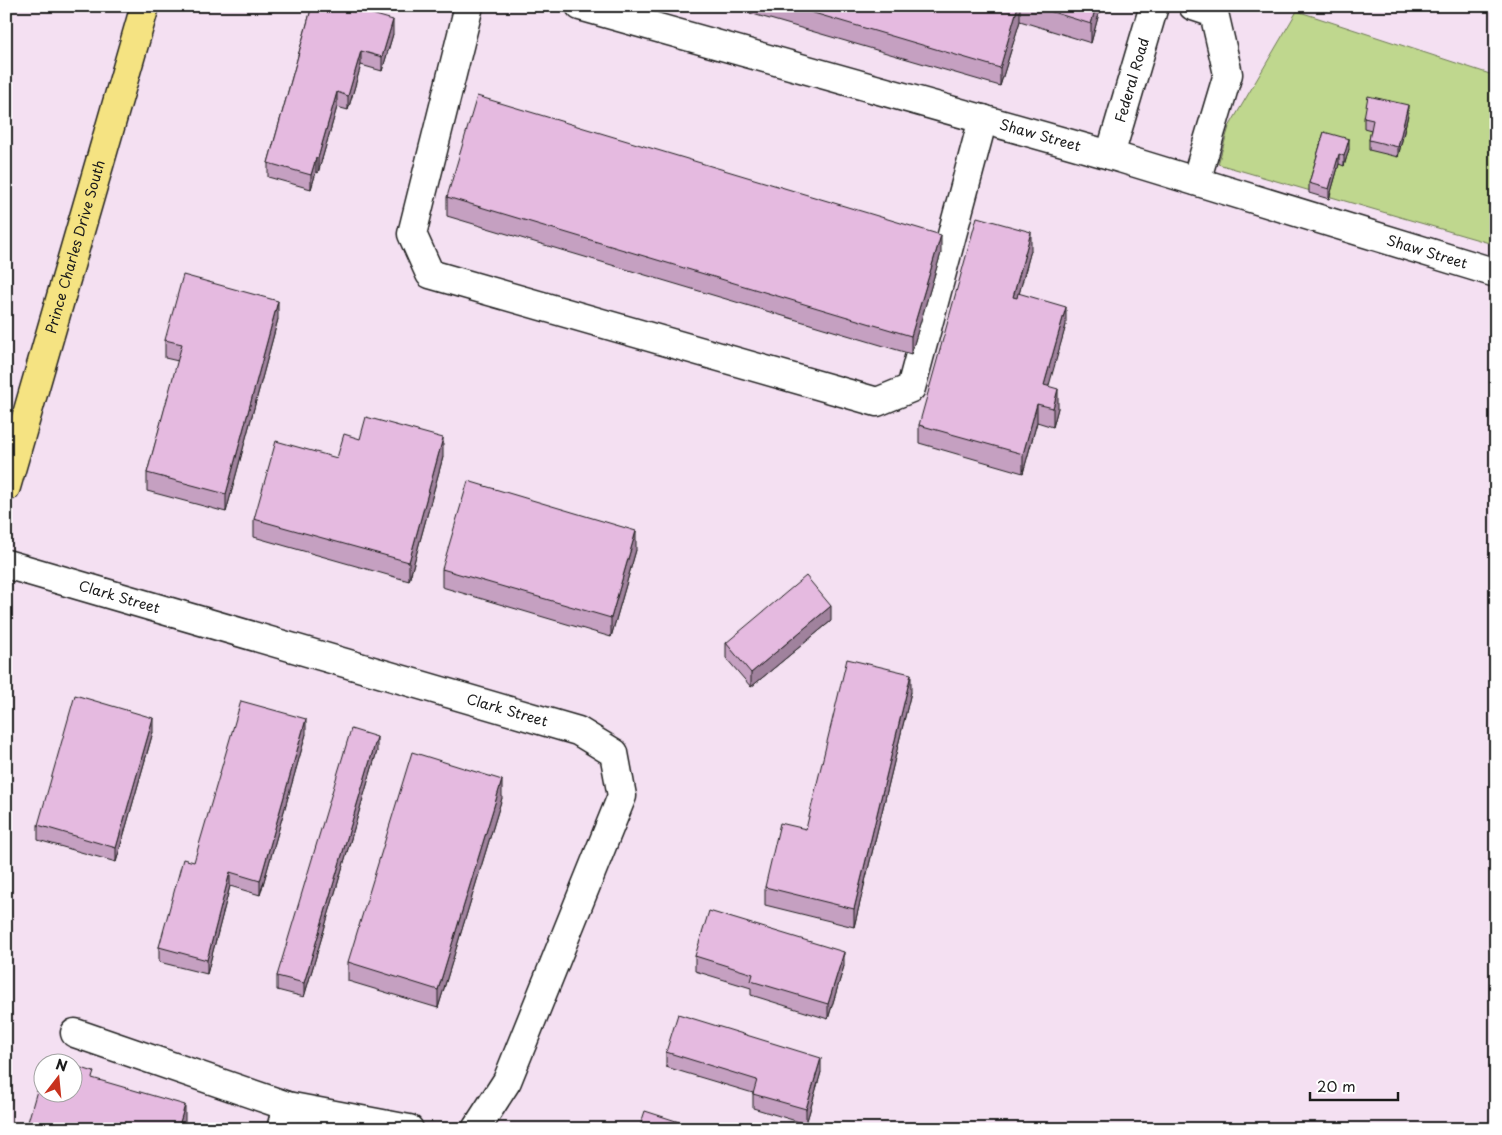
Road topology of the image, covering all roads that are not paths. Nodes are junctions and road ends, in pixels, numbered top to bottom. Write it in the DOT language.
graph roads {
  1 [pos="145,6"];
  2 [pos="469,6"];
  3 [pos="580,6"];
  4 [pos="1154,6"];
  5 [pos="1193,6"];
  6 [pos="983,119"];
  7 [pos="1110,155"];
  8 [pos="1196,181"];
  9 [pos="1496,272"];
  10 [pos="6,487"];
  11 [pos="6,564"];
  12 [pos="75,1033"];
  13 [pos="284,1118"];
  14 [pos="409,1129"];
  15 [pos="476,1129"];
  1 -- 10 [label="main road, Prince Charles Drive South"];
  2 -- 6 [label="street"];
  3 -- 6 [label="street, Shaw Street"];
  4 -- 7 [label="street, Federal Road"];
  5 -- 8 [label="street"];
  6 -- 7 [label="street, Shaw Street"];
  7 -- 8 [label="street, Shaw Street"];
  8 -- 9 [label="street, Shaw Street"];
  11 -- 15 [label="street, Clark Street"];
  12 -- 13 [label="street"];
  13 -- 14 [label="street"];
}
